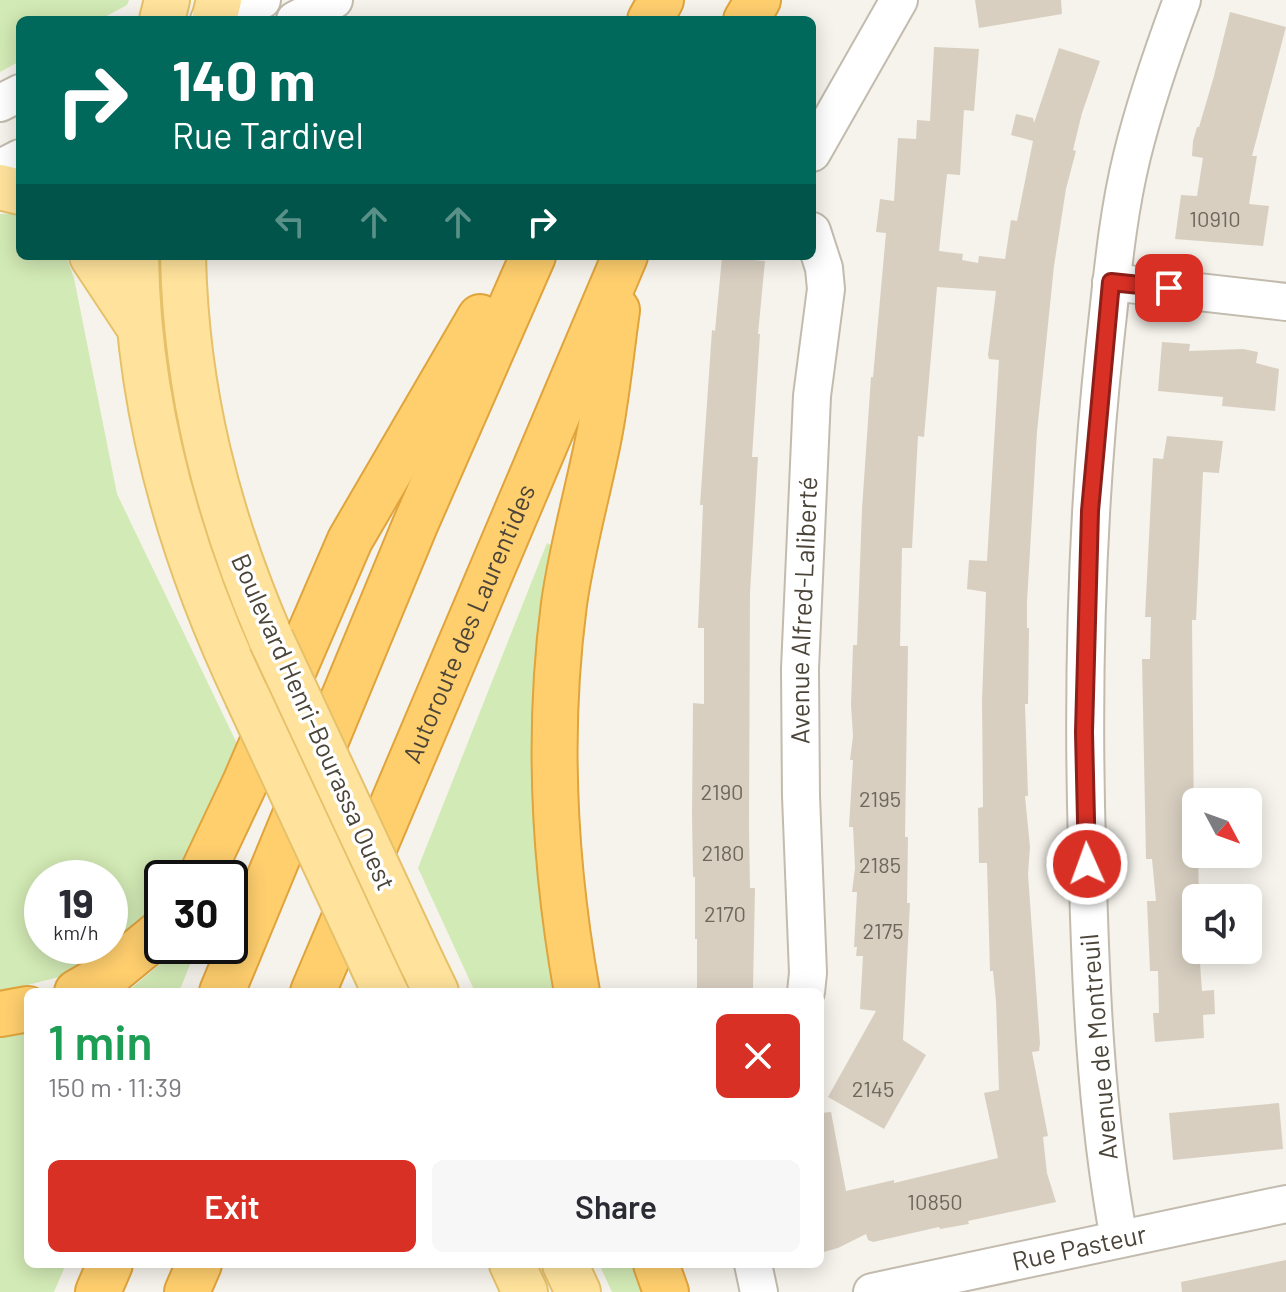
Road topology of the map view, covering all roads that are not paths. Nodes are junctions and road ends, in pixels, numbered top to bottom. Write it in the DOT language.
graph roads {
  1 [pos="262,0"];
  2 [pos="334,0"];
  3 [pos="899,0"];
  4 [pos="1182,0"];
  5 [pos="214,15"];
  6 [pos="303,16"];
  7 [pos="816,146"];
  8 [pos="816,243"];
  9 [pos="95,260"];
  10 [pos="136,260"];
  11 [pos="183,260"];
  12 [pos="513,260"];
  13 [pos="531,260"];
  14 [pos="623,260"];
  15 [pos="624,260"];
  16 [pos="1111,282"];
  17 [pos="1286,302"];
  18 [pos="140,329"];
  19 [pos="209,860"];
  20 [pos="144,946"];
  21 [pos="429,977"];
  22 [pos="84,988"];
  23 [pos="224,988"];
  24 [pos="315,988"];
  25 [pos="383,988"];
  26 [pos="576,988"];
  27 [pos="806,988"];
  28 [pos="24,1010"];
  29 [pos="0,1014"];
  30 [pos="1286,1204"];
  31 [pos="1119,1239"];
  32 [pos="108,1268"];
  33 [pos="197,1268"];
  34 [pos="514,1268"];
  35 [pos="567,1268"];
  36 [pos="657,1268"];
  37 [pos="754,1268"];
  38 [pos="98,1292"];
  39 [pos="187,1292"];
  40 [pos="525,1292"];
  41 [pos="578,1292"];
  42 [pos="666,1292"];
  43 [pos="759,1292"];
  44 [pos="872,1292"];
  1 -- 5 [label="street"];
  2 -- 6 [label="street"];
  3 -- 7 [label="street"];
  4 -- 16 [label="street, Avenue de Montreuil"];
  8 -- 27 [label="street, Avenue Alfred-Laliberté"];
  9 -- 18 [label="main road"];
  10 -- 18 [label="main road, Boulevard Henri-Bourassa Ouest"];
  11 -- 21 [label="main road, Boulevard Henri-Bourassa Ouest, bridge"];
  12 -- 19 [label="highway"];
  13 -- 23 [label="highway"];
  14 -- 24 [label="highway, Autoroute des Laurentides"];
  15 -- 26 [label="highway"];
  16 -- 17 [label="street"];
  16 -- 31 [label="street, Avenue de Montreuil"];
  18 -- 25 [label="main road, Boulevard Henri-Bourassa Ouest, bridge"];
  20 -- 22 [label="highway"];
  28 -- 29 [label="highway"];
  30 -- 31 [label="street, Rue Pasteur"];
  31 -- 44 [label="street, Rue Pasteur"];
  32 -- 38 [label="highway"];
  33 -- 39 [label="highway"];
  34 -- 40 [label="main road"];
  35 -- 41 [label="main road"];
  36 -- 42 [label="highway"];
  37 -- 43 [label="street"];
}
